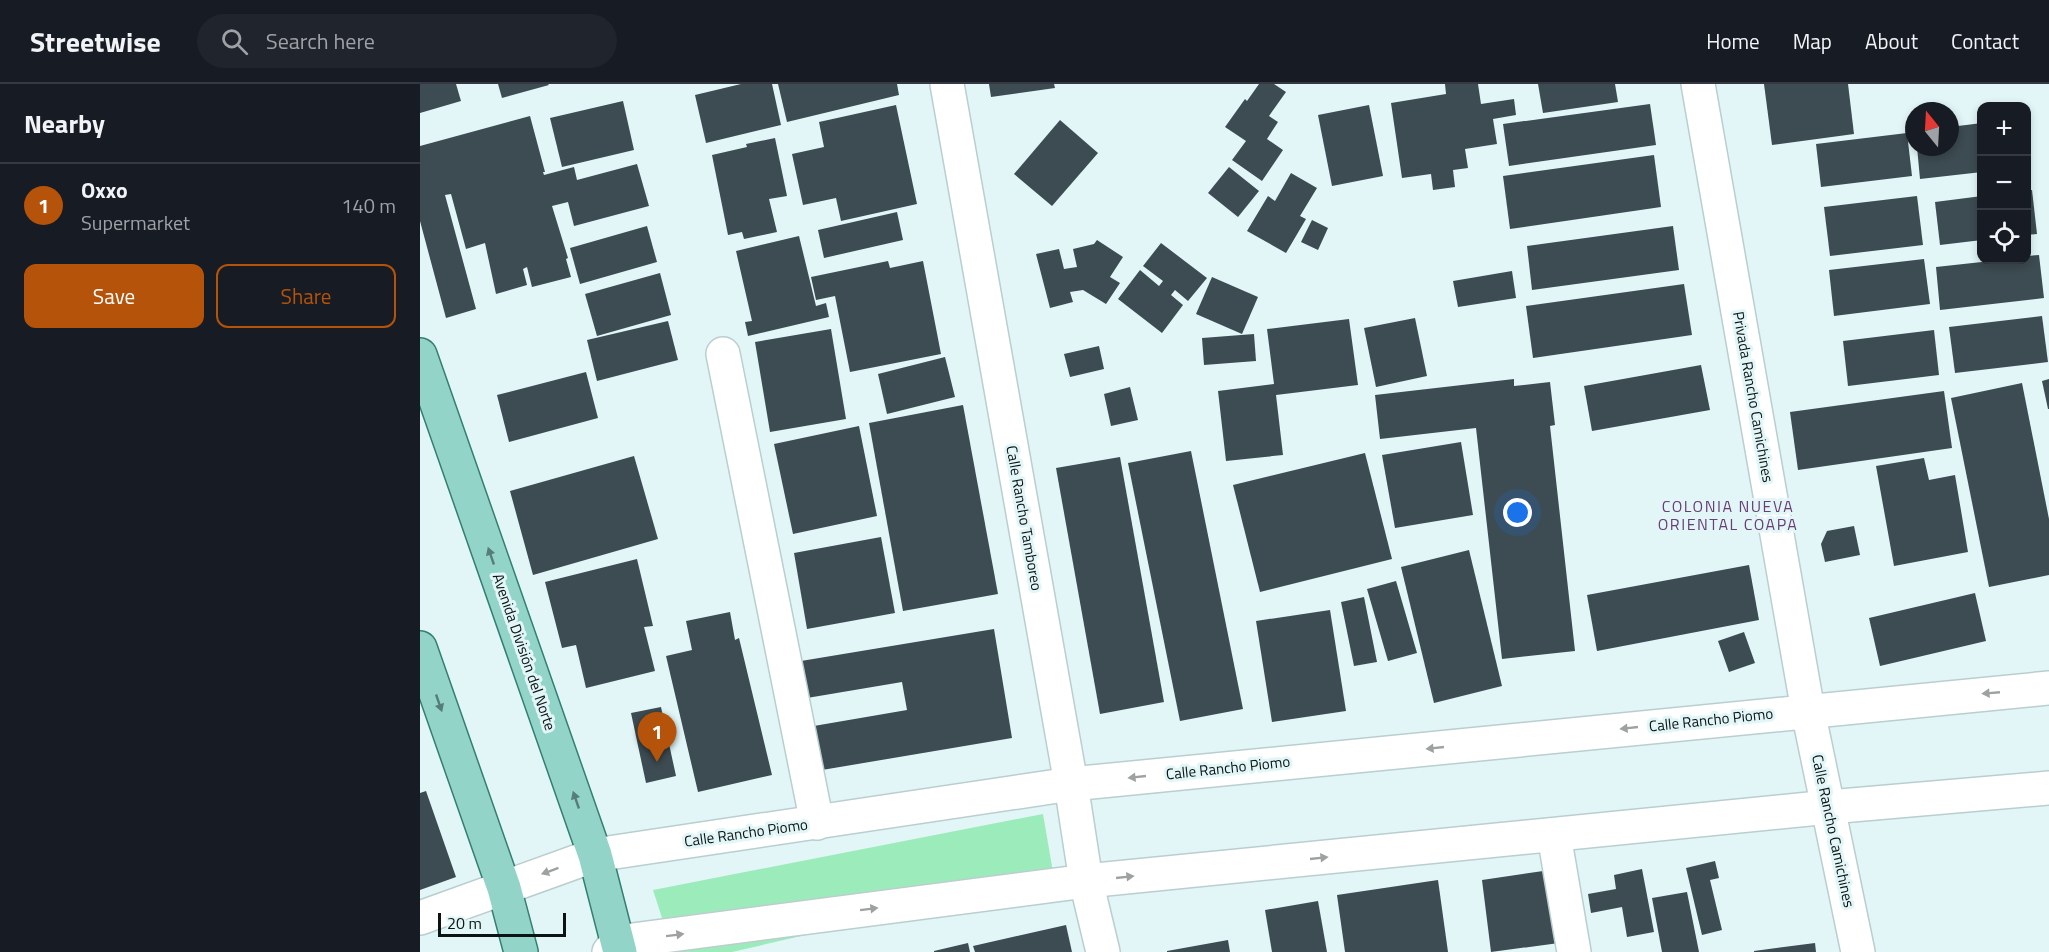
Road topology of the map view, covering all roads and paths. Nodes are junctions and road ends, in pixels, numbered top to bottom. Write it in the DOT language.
graph roads {
  1 [pos="947,84"];
  2 [pos="1698,84"];
  3 [pos="723,354"];
  4 [pos="420,355"];
  5 [pos="426,384"];
  6 [pos="420,648"];
  7 [pos="2049,688"];
  8 [pos="1808,711"];
  9 [pos="1071,784"];
  10 [pos="2049,788"];
  11 [pos="1829,807"];
  12 [pos="817,823"];
  13 [pos="1554,835"];
  14 [pos="596,855"];
  15 [pos="1086,881"];
  16 [pos="504,888"];
  17 [pos="420,918"];
  18 [pos="616,949"];
  19 [pos="521,952"];
  20 [pos="1103,952"];
  21 [pos="1574,952"];
  22 [pos="1858,952"];
  1 -- 9 [label="street, Calle Rancho Tamboreo"];
  2 -- 8 [label="street, Privada Rancho Camichines"];
  3 -- 12 [label="street"];
  4 -- 5 [label="main road, Avenida División del Norte"];
  14 -- 5 [label="main road, Avenida División del Norte, one-way"];
  6 -- 16 [label="main road, one-way"];
  7 -- 8 [label="street, Calle Rancho Piomo, one-way"];
  8 -- 9 [label="street, Calle Rancho Piomo, one-way"];
  8 -- 11 [label="street, Calle Rancho Camichines"];
  9 -- 12 [label="street, Calle Rancho Piomo"];
  9 -- 15 [label="street, Calle Rancho Tamboreo"];
  10 -- 11 [label="street"];
  11 -- 13 [label="street"];
  11 -- 22 [label="street, Calle Rancho Camichines"];
  12 -- 14 [label="street, Calle Rancho Piomo"];
  15 -- 13 [label="street, one-way"];
  13 -- 21 [label="street"];
  14 -- 16 [label="street, Calle Rancho Piomo, one-way"];
  14 -- 18 [label="main road, Avenida División del Norte"];
  18 -- 15 [label="street, one-way"];
  15 -- 20 [label="street, Calle Rancho Tamboreo"];
  16 -- 17 [label="street, Calle Rancho Piomo"];
  16 -- 19 [label="main road"];
}
